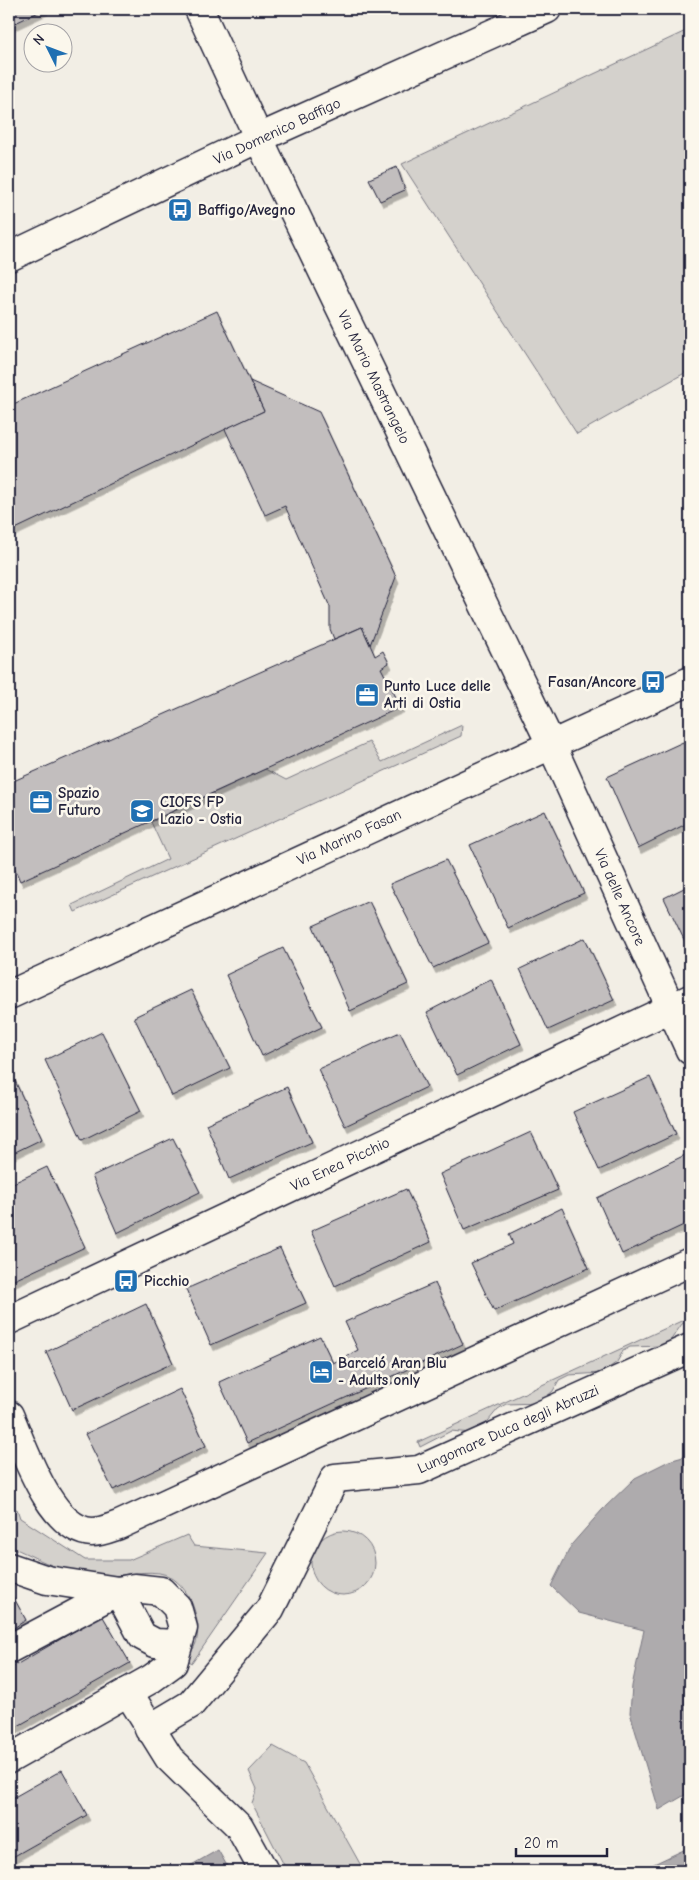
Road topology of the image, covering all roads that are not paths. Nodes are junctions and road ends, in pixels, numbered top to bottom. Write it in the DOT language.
graph roads {
  1 [pos="199,9"];
  2 [pos="547,9"];
  3 [pos="259,138"];
  4 [pos="9,257"];
  5 [pos="690,681"];
  6 [pos="551,744"];
  7 [pos="9,995"];
  8 [pos="680,1004"];
  9 [pos="690,1050"];
  10 [pos="690,1262"];
  11 [pos="9,1320"];
  12 [pos="690,1348"];
  13 [pos="9,1415"];
  14 [pos="9,1567"];
  15 [pos="118,1591"];
  16 [pos="178,1644"];
  17 [pos="9,1649"];
  18 [pos="128,1692"];
  19 [pos="149,1730"];
  20 [pos="9,1759"];
  21 [pos="264,1871"];
  1 -- 3 [label="street, Via Mario Mastrangelo"];
  2 -- 3 [label="street, Via Domenico Baffigo"];
  3 -- 4 [label="street, Via Domenico Baffigo"];
  3 -- 6 [label="street, Via Mario Mastrangelo"];
  5 -- 6 [label="street, Via Marino Fasan"];
  6 -- 7 [label="street, Via Marino Fasan"];
  6 -- 8 [label="street, Via delle Ancore"];
  8 -- 9 [label="street, Via delle Ancore"];
  8 -- 11 [label="street, Via Enea Picchio"];
  10 -- 13 [label="street"];
  12 -- 19 [label="street, Lungomare Duca degli Abruzzi"];
  14 -- 15 [label="street"];
  15 -- 16 [label="street"];
  15 -- 16 [label="street"];
  15 -- 17 [label="street"];
  16 -- 18 [label="street"];
  18 -- 19 [label="street"];
  18 -- 20 [label="street"];
  19 -- 21 [label="street"];
}
